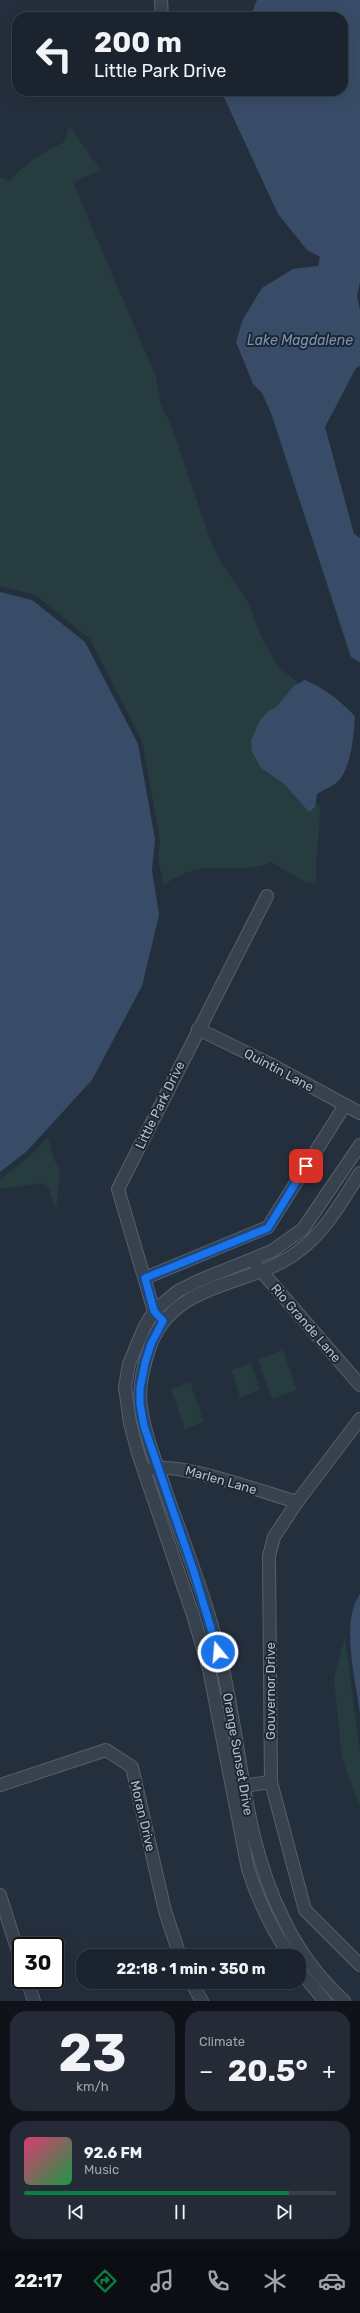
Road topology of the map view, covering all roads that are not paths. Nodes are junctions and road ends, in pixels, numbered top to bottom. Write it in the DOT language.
graph roads {
  1 [pos="161,0"];
  2 [pos="162,12"];
  3 [pos="267,896"];
  4 [pos="198,1029"];
  5 [pos="345,1105"];
  6 [pos="360,1113"];
  7 [pos="360,1145"];
  8 [pos="360,1172"];
  9 [pos="256,1265"];
  10 [pos="145,1278"];
  11 [pos="154,1311"];
  12 [pos="163,1321"];
  13 [pos="360,1385"];
  14 [pos="360,1419"];
  15 [pos="158,1467"];
  16 [pos="144,1472"];
  17 [pos="297,1502"];
  18 [pos="271,1782"];
  19 [pos="0,1785"];
  20 [pos="237,1787"];
  21 [pos="0,1895"];
  22 [pos="14,1937"];
  23 [pos="178,1949"];
  24 [pos="285,1949"];
  25 [pos="360,1965"];
  26 [pos="306,1978"];
  27 [pos="30,1989"];
  28 [pos="196,1989"];
  29 [pos="34,2001"];
  30 [pos="202,2001"];
  31 [pos="325,2001"];
  32 [pos="344,2001"];
  1 -- 2 [label="street"];
  3 -- 4 [label="street, Little Park Drive"];
  4 -- 5 [label="street, Quintin Lane"];
  4 -- 10 [label="street, Little Park Drive"];
  5 -- 6 [label="street, Quintin Lane"];
  5 -- 10 [label="street"];
  7 -- 9 [label="street, Orange Sunset Drive"];
  8 -- 9 [label="street, Orange Sunset Drive"];
  9 -- 11 [label="street, Orange Sunset Drive"];
  9 -- 12 [label="street, Orange Sunset Drive"];
  9 -- 13 [label="street, Rio Grande Lane"];
  10 -- 11 [label="street, Little Park Drive"];
  11 -- 12 [label="street, Little Park Drive"];
  11 -- 16 [label="street, Orange Sunset Drive"];
  12 -- 15 [label="street, Orange Sunset Drive"];
  14 -- 17 [label="street, Gouvernor Drive"];
  15 -- 16 [label="street, Marlen Lane"];
  15 -- 17 [label="street, Marlen Lane"];
  15 -- 20 [label="street, Orange Sunset Drive"];
  16 -- 20 [label="street, Orange Sunset Drive"];
  17 -- 18 [label="street, Gouvernor Drive"];
  18 -- 20 [label="street"];
  18 -- 25 [label="street, Gouvernor Drive"];
  19 -- 23 [label="street, Moran Drive"];
  20 -- 24 [label="street, Orange Sunset Drive"];
  20 -- 32 [label="street, Orange Sunset Drive"];
  21 -- 22 [label="street"];
  26 -- 31 [label="street"];
  27 -- 29 [label="street"];
  28 -- 30 [label="street"];
}
